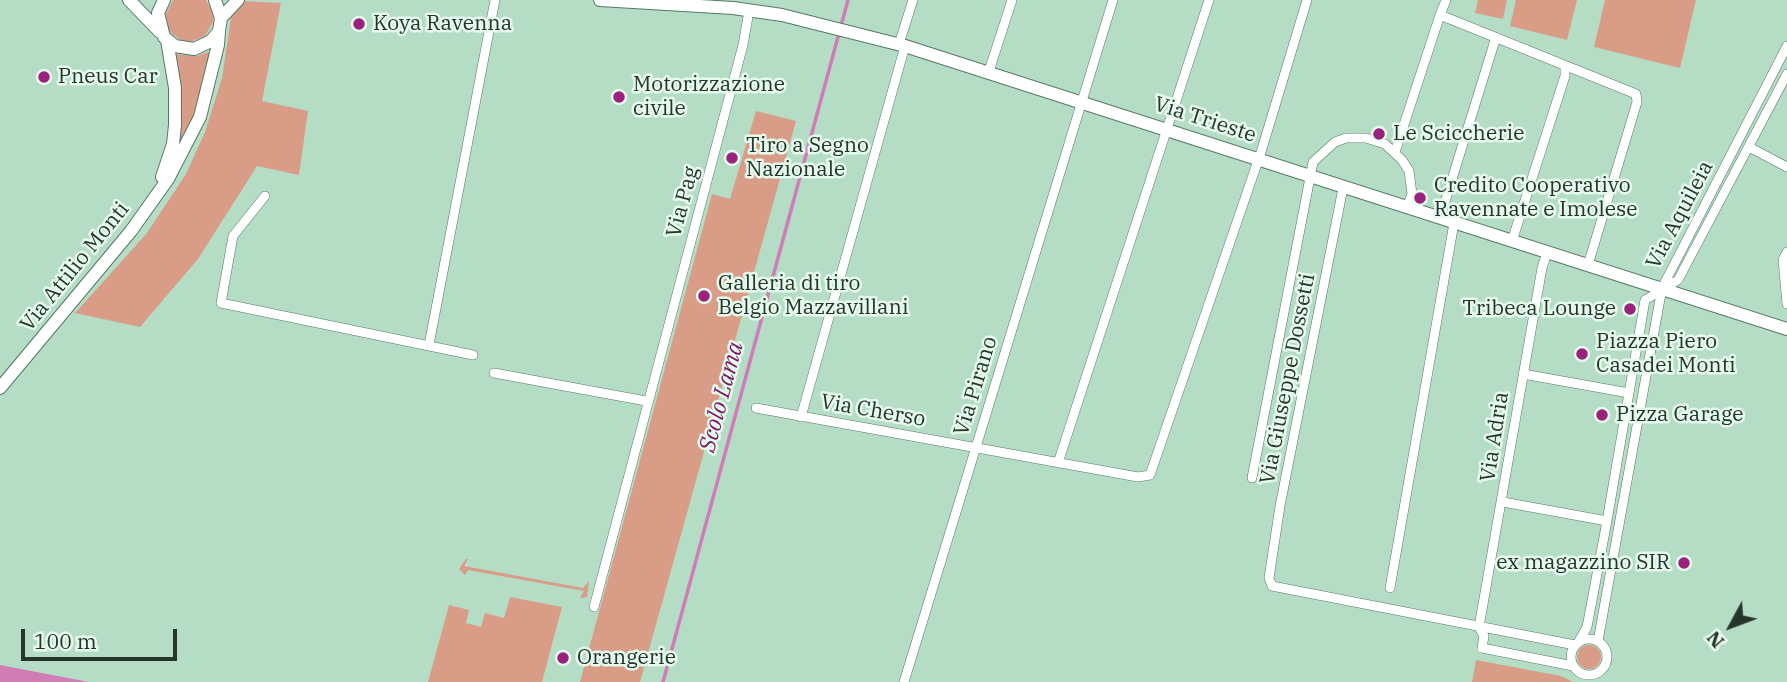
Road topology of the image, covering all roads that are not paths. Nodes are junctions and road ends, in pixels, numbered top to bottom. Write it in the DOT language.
graph roads {
  1 [pos="129,0"];
  2 [pos="164,0"];
  3 [pos="215,0"];
  4 [pos="238,0"];
  5 [pos="495,0"];
  6 [pos="600,0"];
  7 [pos="913,0"];
  8 [pos="1012,0"];
  9 [pos="1113,0"];
  10 [pos="1209,0"];
  11 [pos="1307,0"];
  12 [pos="1446,0"];
  13 [pos="749,11"];
  14 [pos="1439,19"];
  15 [pos="220,24"];
  16 [pos="164,37"];
  17 [pos="1496,37"];
  18 [pos="902,45"];
  19 [pos="1787,47"];
  20 [pos="1565,68"];
  21 [pos="989,71"];
  22 [pos="1787,74"];
  23 [pos="1082,101"];
  24 [pos="1169,129"];
  25 [pos="1749,146"];
  26 [pos="1395,152"];
  27 [pos="1258,158"];
  28 [pos="1787,167"];
  29 [pos="1309,178"];
  30 [pos="1343,188"];
  31 [pos="265,196"];
  32 [pos="152,202"];
  33 [pos="1407,207"];
  34 [pos="1440,218"];
  35 [pos="1454,223"];
  36 [pos="1512,241"];
  37 [pos="1787,252"];
  38 [pos="1547,253"];
  39 [pos="1588,264"];
  40 [pos="1662,288"];
  41 [pos="1787,304"];
  42 [pos="1787,329"];
  43 [pos="429,345"];
  44 [pos="473,355"];
  45 [pos="494,373"];
  46 [pos="1522,374"];
  47 [pos="0,388"];
  48 [pos="1629,393"];
  49 [pos="646,401"];
  50 [pos="756,408"];
  51 [pos="802,417"];
  52 [pos="975,446"];
  53 [pos="1058,463"];
  54 [pos="1252,478"];
  55 [pos="1503,502"];
  56 [pos="1607,521"];
  57 [pos="1390,588"];
  58 [pos="594,607"];
  59 [pos="1479,627"];
  60 [pos="1598,641"];
  61 [pos="1577,643"];
  62 [pos="1574,668"];
  63 [pos="1596,678"];
  64 [pos="904,682"];
  65 [pos="1584,682"];
  1 -- 16 [label="street"];
  2 -- 16 [label="street, Via Attilio Monti"];
  3 -- 15 [label="street"];
  4 -- 15 [label="street"];
  5 -- 43 [label="street"];
  6 -- 13 [label="street, Via Trieste"];
  7 -- 18 [label="street"];
  8 -- 21 [label="street"];
  9 -- 23 [label="street, Via Pirano"];
  10 -- 24 [label="street"];
  11 -- 27 [label="street"];
  12 -- 14 [label="street"];
  13 -- 18 [label="street, Via Trieste"];
  13 -- 49 [label="street, Via Pag"];
  14 -- 17 [label="street"];
  14 -- 26 [label="street"];
  15 -- 16 [label="street"];
  15 -- 32 [label="street, Via Attilio Monti"];
  16 -- 32 [label="street, Via Attilio Monti"];
  17 -- 20 [label="street"];
  17 -- 34 [label="street"];
  18 -- 21 [label="street, Via Trieste"];
  18 -- 51 [label="street"];
  19 -- 40 [label="street, Via Aquileia"];
  20 -- 36 [label="street"];
  20 -- 39 [label="street"];
  21 -- 23 [label="street, Via Trieste"];
  22 -- 25 [label="street, Via Aquileia"];
  23 -- 24 [label="street, Via Trieste"];
  23 -- 52 [label="street, Via Pirano"];
  24 -- 27 [label="street, Via Trieste"];
  24 -- 53 [label="street"];
  25 -- 28 [label="street"];
  25 -- 40 [label="street, Via Aquileia"];
  26 -- 29 [label="street"];
  26 -- 33 [label="street"];
  27 -- 29 [label="street, Via Trieste"];
  27 -- 53 [label="street, Via Cherso"];
  29 -- 30 [label="street, Via Trieste"];
  29 -- 54 [label="street"];
  30 -- 33 [label="street, Via Trieste"];
  30 -- 59 [label="street, Via Giuseppe Dossetti"];
  31 -- 43 [label="street"];
  32 -- 47 [label="street, Via Attilio Monti"];
  33 -- 34 [label="street, Via Trieste"];
  34 -- 35 [label="street, Via Trieste"];
  35 -- 36 [label="street, Via Trieste"];
  35 -- 57 [label="street"];
  36 -- 38 [label="street, Via Trieste"];
  37 -- 41 [label="street"];
  38 -- 39 [label="street, Via Trieste"];
  38 -- 46 [label="street, Via Adria"];
  39 -- 40 [label="street, Via Trieste"];
  40 -- 42 [label="street, Via Trieste"];
  40 -- 48 [label="street"];
  40 -- 60 [label="street"];
  43 -- 44 [label="street"];
  45 -- 49 [label="street"];
  46 -- 48 [label="street"];
  46 -- 55 [label="street, Via Adria"];
  48 -- 56 [label="street"];
  49 -- 58 [label="street, Via Pag"];
  50 -- 51 [label="street, Via Cherso"];
  51 -- 52 [label="street, Via Cherso"];
  52 -- 53 [label="street, Via Cherso"];
  52 -- 64 [label="street, Via Pirano"];
  55 -- 56 [label="street"];
  55 -- 59 [label="street, Via Adria"];
  56 -- 61 [label="street"];
  59 -- 61 [label="street"];
  59 -- 62 [label="street"];
  60 -- 61 [label="street"];
  60 -- 63 [label="street"];
  61 -- 62 [label="street"];
  62 -- 63 [label="street"];
  62 -- 65 [label="street"];
}
